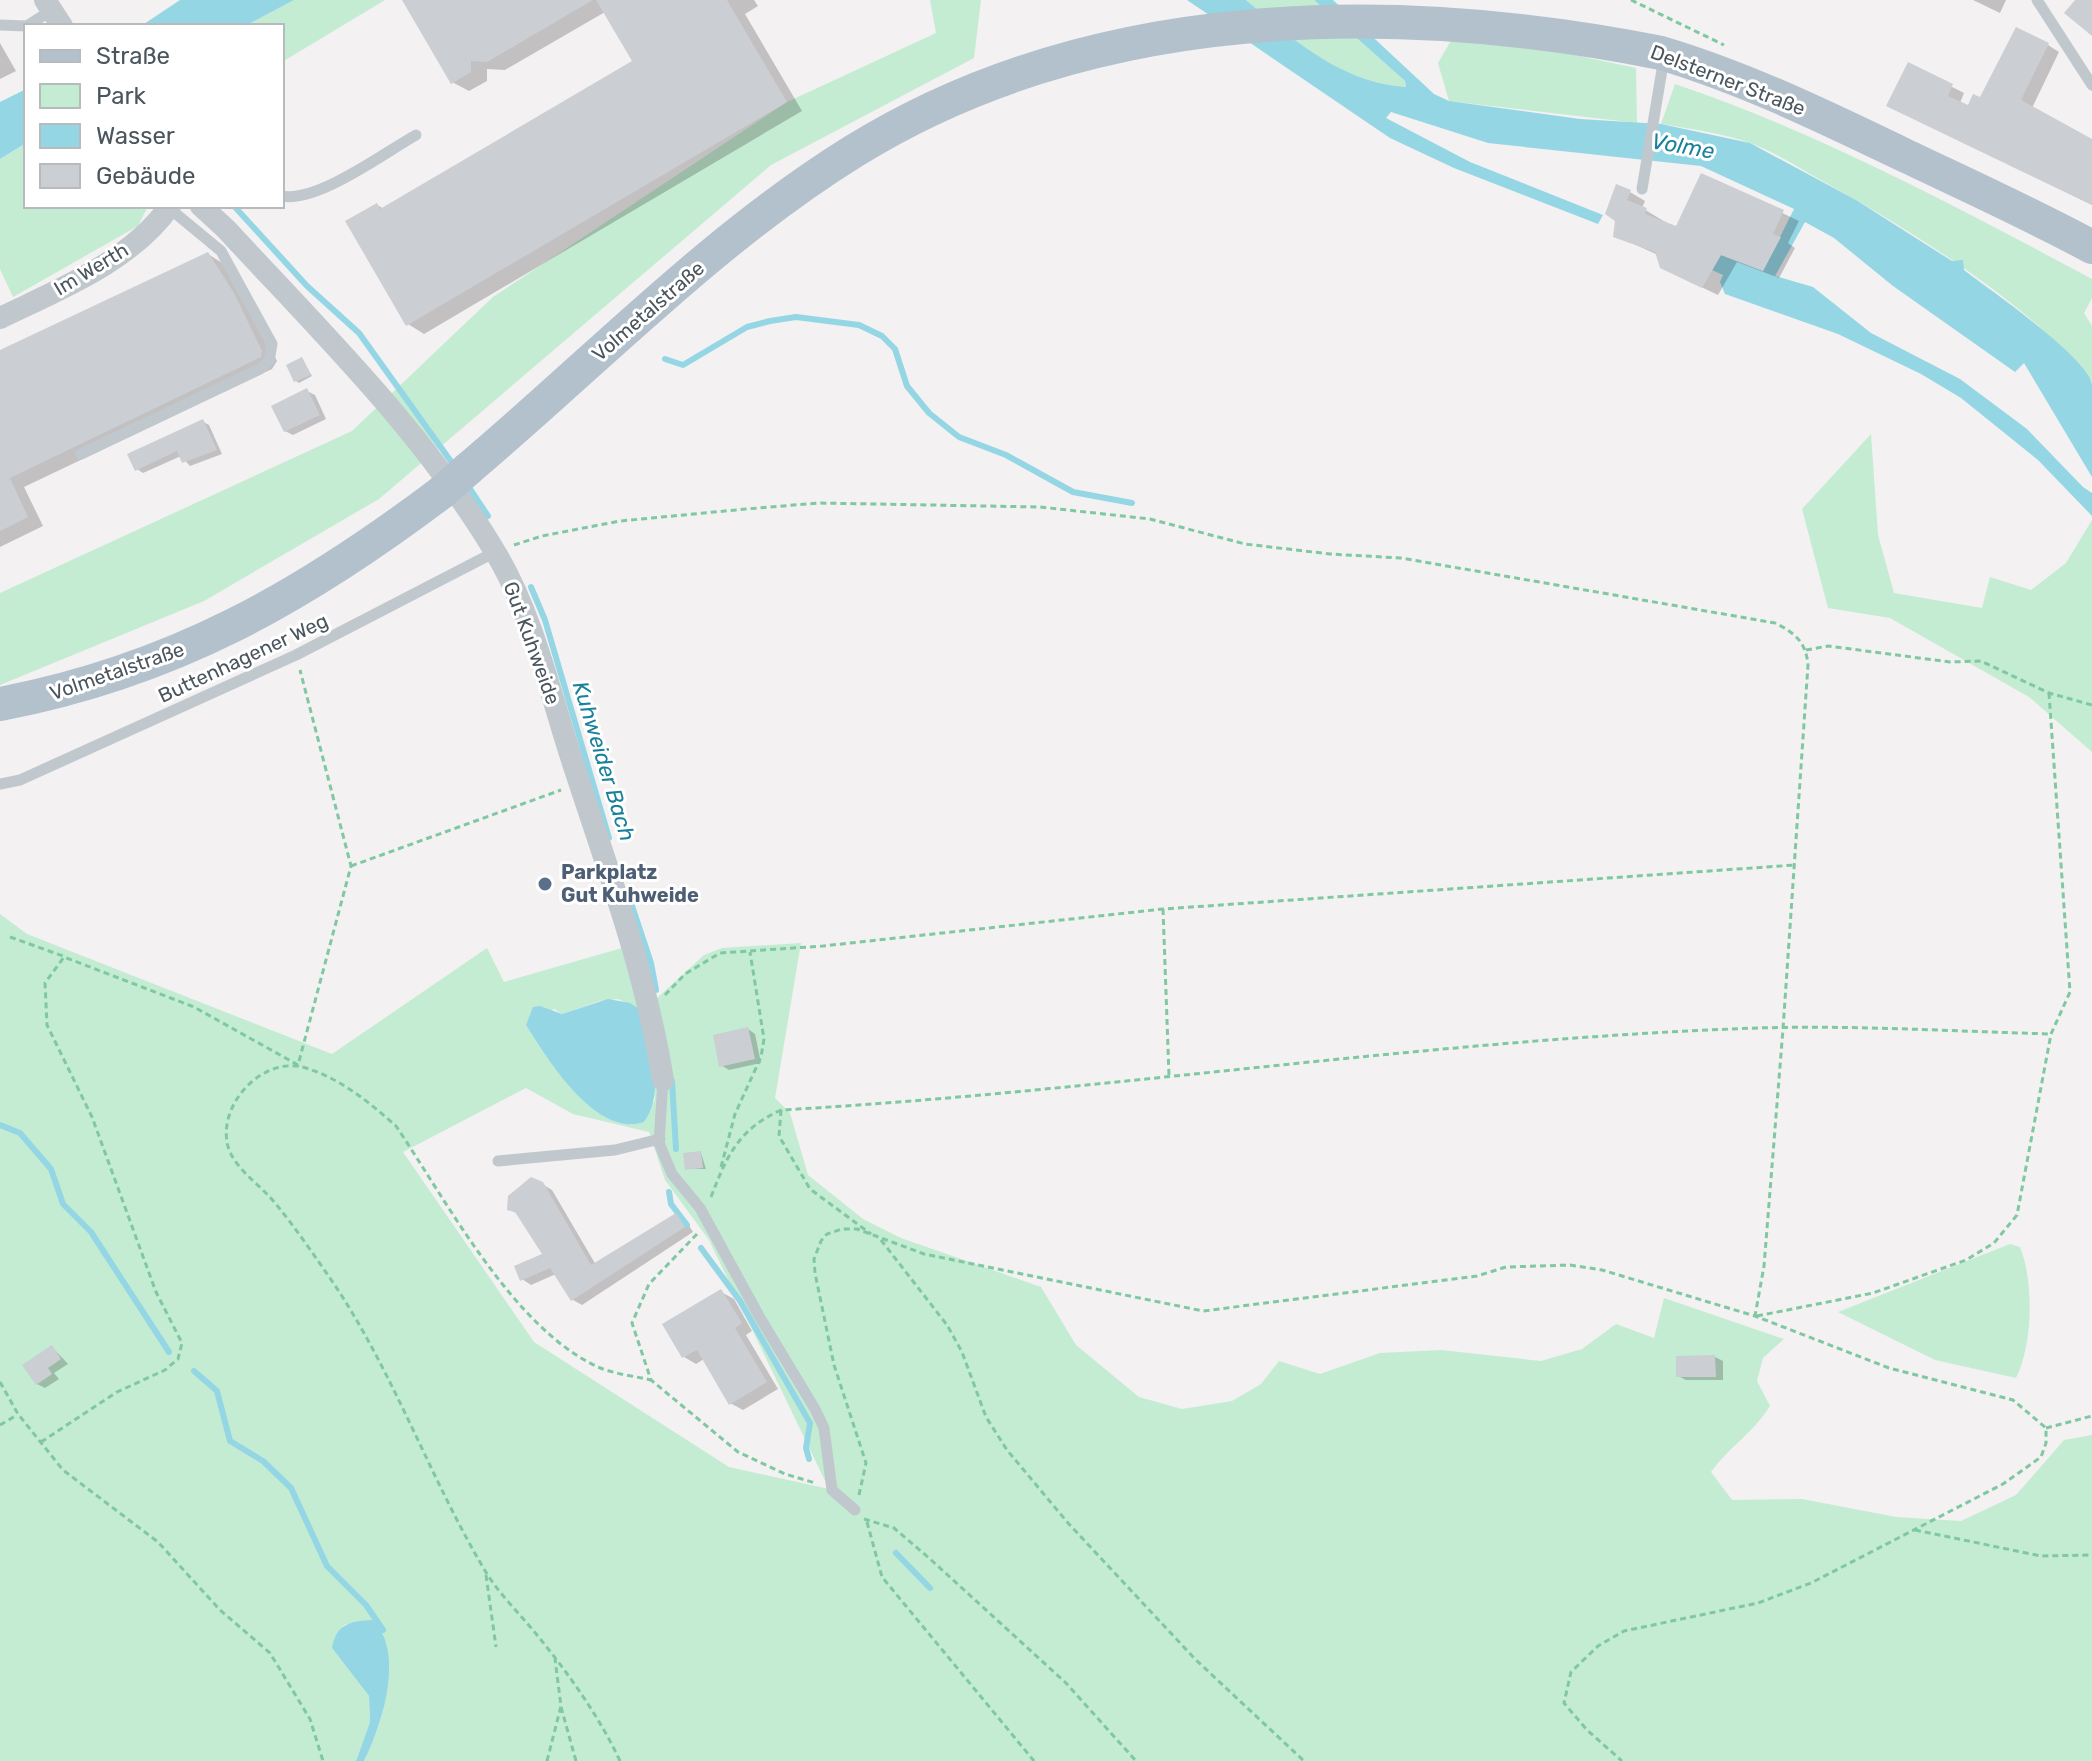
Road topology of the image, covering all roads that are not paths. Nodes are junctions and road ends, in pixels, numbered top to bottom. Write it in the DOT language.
graph roads {
  1 [pos="2037,0"];
  2 [pos="1336,7"];
  3 [pos="53,12"];
  4 [pos="30,24"];
  5 [pos="0,25"];
  6 [pos="24,26"];
  7 [pos="1662,66"];
  8 [pos="2092,85"];
  9 [pos="416,135"];
  10 [pos="1642,189"];
  11 [pos="284,196"];
  12 [pos="169,208"];
  13 [pos="171,208"];
  14 [pos="203,208"];
  15 [pos="2092,247"];
  16 [pos="0,318"];
  17 [pos="81,454"];
  18 [pos="495,552"];
  19 [pos="0,704"];
  20 [pos="0,784"];
  21 [pos="663,1080"];
  22 [pos="660,1139"];
  23 [pos="498,1161"];
  24 [pos="855,1510"];
  1 -- 8 [label="lane"];
  2 -- 7 [label="main road, Delsterner Straße"];
  2 -- 19 [label="main road, Volmetalstraße, bridge"];
  3 -- 4 [label="lane"];
  5 -- 6 [label="lane"];
  7 -- 10 [label="lane"];
  7 -- 15 [label="main road, Delsterner Straße"];
  9 -- 11 [label="lane"];
  12 -- 16 [label="street, Im Werth"];
  13 -- 17 [label="lane"];
  14 -- 18 [label="street, Gut Kuhweide"];
  18 -- 20 [label="lane, Buttenhagener Weg"];
  18 -- 21 [label="street, Gut Kuhweide"];
  21 -- 22 [label="lane"];
  22 -- 23 [label="lane"];
  22 -- 24 [label="lane"];
}
